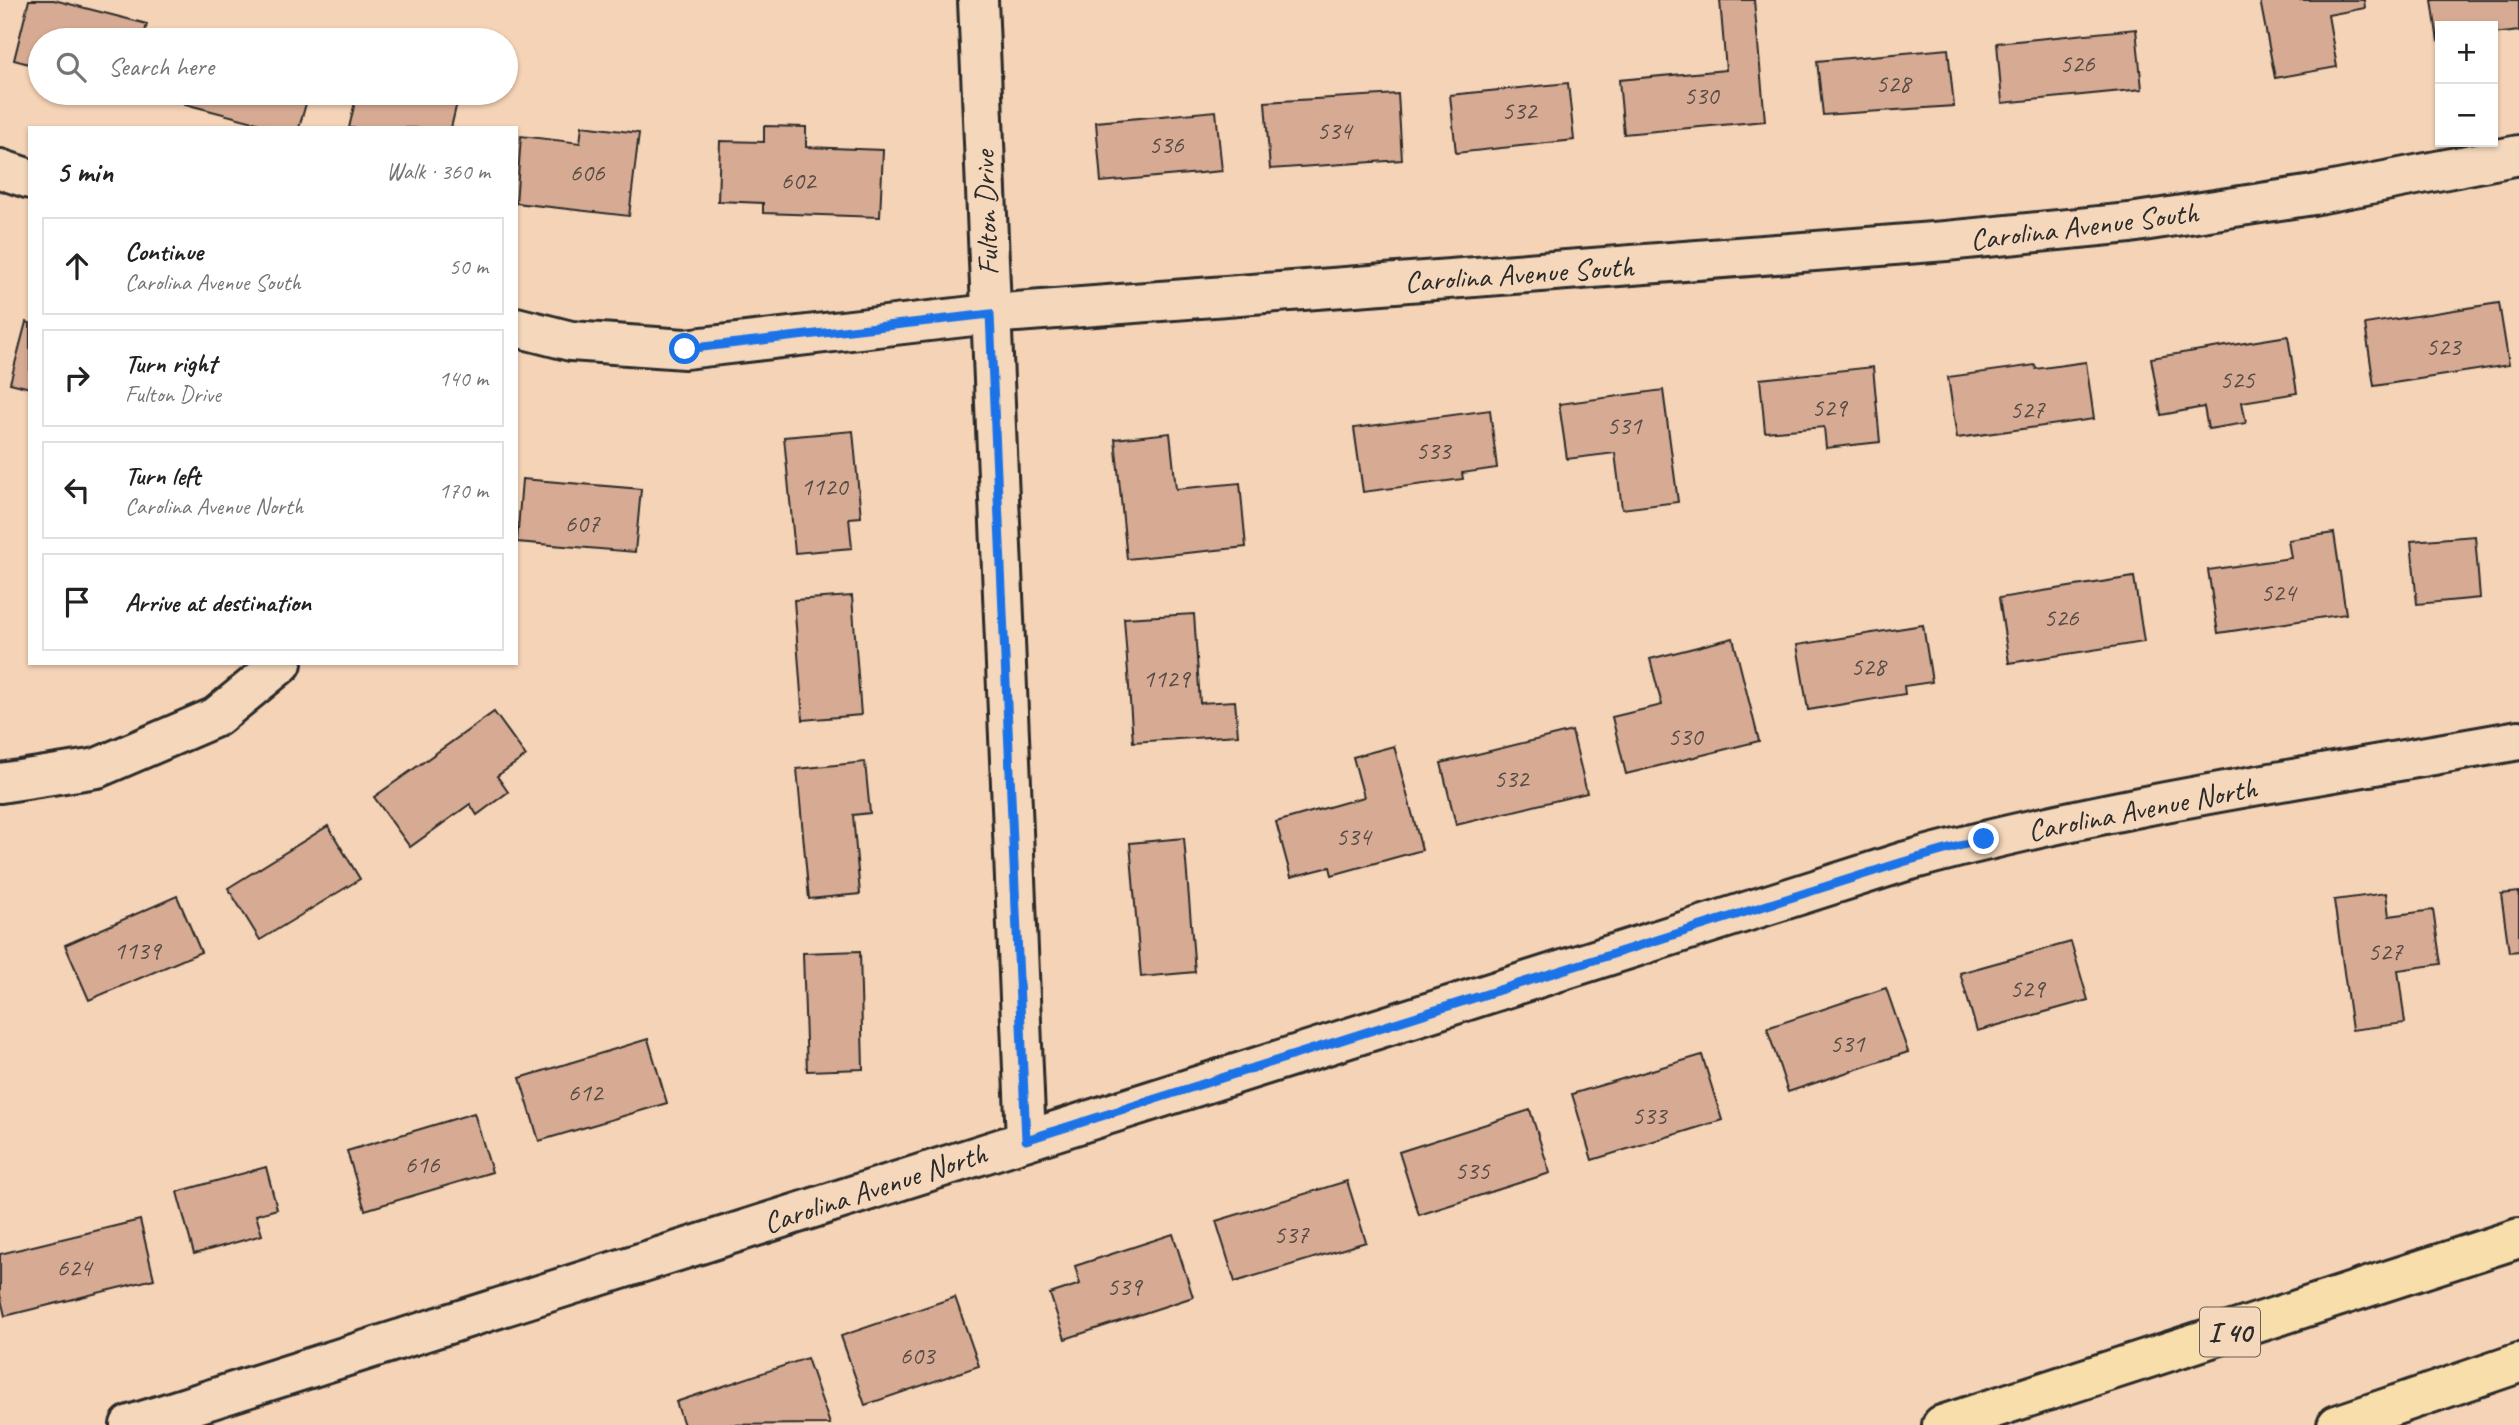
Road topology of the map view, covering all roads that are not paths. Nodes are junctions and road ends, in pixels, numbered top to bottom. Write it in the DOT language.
graph roads {
  1 [pos="978,0"];
  2 [pos="2519,155"];
  3 [pos="0,169"];
  4 [pos="28,177"];
  5 [pos="990,314"];
  6 [pos="518,328"];
  7 [pos="280,665"];
  8 [pos="2519,740"];
  9 [pos="0,783"];
  10 [pos="1026,1140"];
  11 [pos="2519,1238"];
  12 [pos="2519,1363"];
  13 [pos="130,1425"];
  14 [pos="1942,1425"];
  15 [pos="2337,1425"];
  1 -- 5 [label="street, Fulton Drive"];
  2 -- 5 [label="street, Carolina Avenue South"];
  3 -- 4 [label="street"];
  5 -- 6 [label="street, Carolina Avenue South"];
  5 -- 10 [label="street, Fulton Drive"];
  7 -- 9 [label="street"];
  8 -- 10 [label="street, Carolina Avenue North"];
  10 -- 13 [label="street, Carolina Avenue North"];
  11 -- 14 [label="highway, I 40"];
  12 -- 15 [label="highway"];
}
